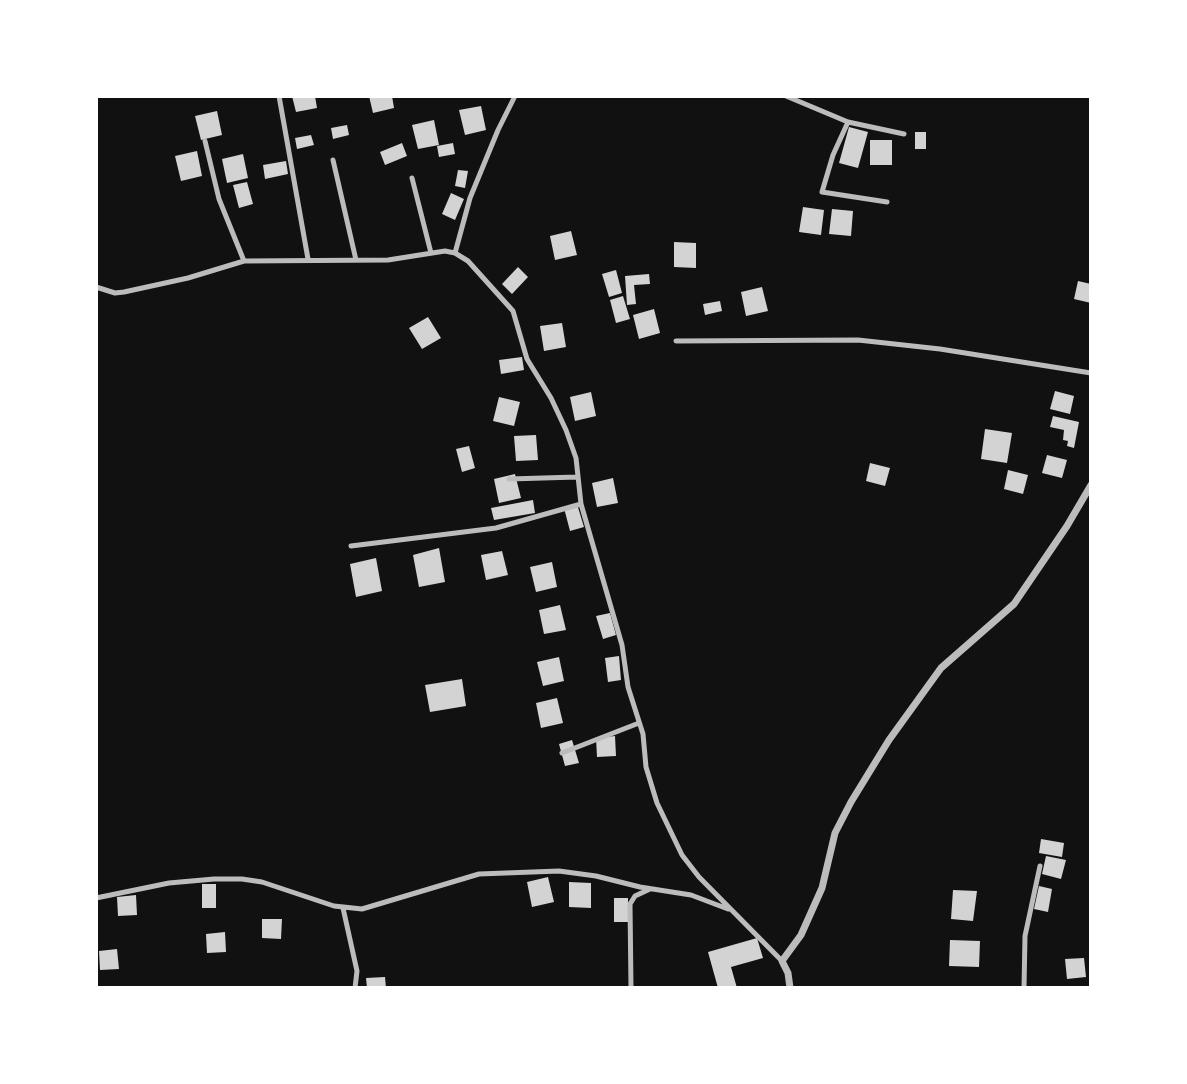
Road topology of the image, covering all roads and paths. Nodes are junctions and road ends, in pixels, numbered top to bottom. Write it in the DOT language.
graph roads {
  1 [pos="279,96"];
  2 [pos="515,96"];
  3 [pos="786,96"];
  4 [pos="848,122"];
  5 [pos="904,134"];
  6 [pos="205,141"];
  7 [pos="333,160"];
  8 [pos="412,178"];
  9 [pos="887,202"];
  10 [pos="431,253"];
  11 [pos="455,253"];
  12 [pos="309,260"];
  13 [pos="356,260"];
  14 [pos="244,261"];
  15 [pos="96,287"];
  16 [pos="676,341"];
  17 [pos="1091,373"];
  18 [pos="577,477"];
  19 [pos="509,479"];
  20 [pos="1091,485"];
  21 [pos="581,504"];
  22 [pos="351,546"];
  23 [pos="639,723"];
  24 [pos="562,753"];
  25 [pos="1040,866"];
  26 [pos="650,889"];
  27 [pos="96,898"];
  28 [pos="343,908"];
  29 [pos="731,910"];
  30 [pos="782,961"];
  31 [pos="355,988"];
  32 [pos="631,988"];
  33 [pos="790,988"];
  34 [pos="1024,988"];
  1 -- 12 [label="street"];
  2 -- 11 [label="street"];
  3 -- 4 [label="street"];
  4 -- 5 [label="street"];
  4 -- 9 [label="street"];
  6 -- 14 [label="street"];
  7 -- 13 [label="street"];
  8 -- 10 [label="street"];
  10 -- 11 [label="street"];
  10 -- 13 [label="street"];
  11 -- 18 [label="street"];
  12 -- 13 [label="street"];
  12 -- 14 [label="street"];
  14 -- 15 [label="street"];
  16 -- 17 [label="street"];
  18 -- 19 [label="street"];
  18 -- 21 [label="street"];
  20 -- 30 [label="street"];
  21 -- 22 [label="street"];
  21 -- 23 [label="street"];
  23 -- 24 [label="street"];
  23 -- 29 [label="street"];
  25 -- 34 [label="street"];
  26 -- 28 [label="street"];
  26 -- 29 [label="street"];
  26 -- 32 [label="street"];
  27 -- 28 [label="street"];
  28 -- 31 [label="street"];
  29 -- 30 [label="street"];
  30 -- 33 [label="street"];
}
